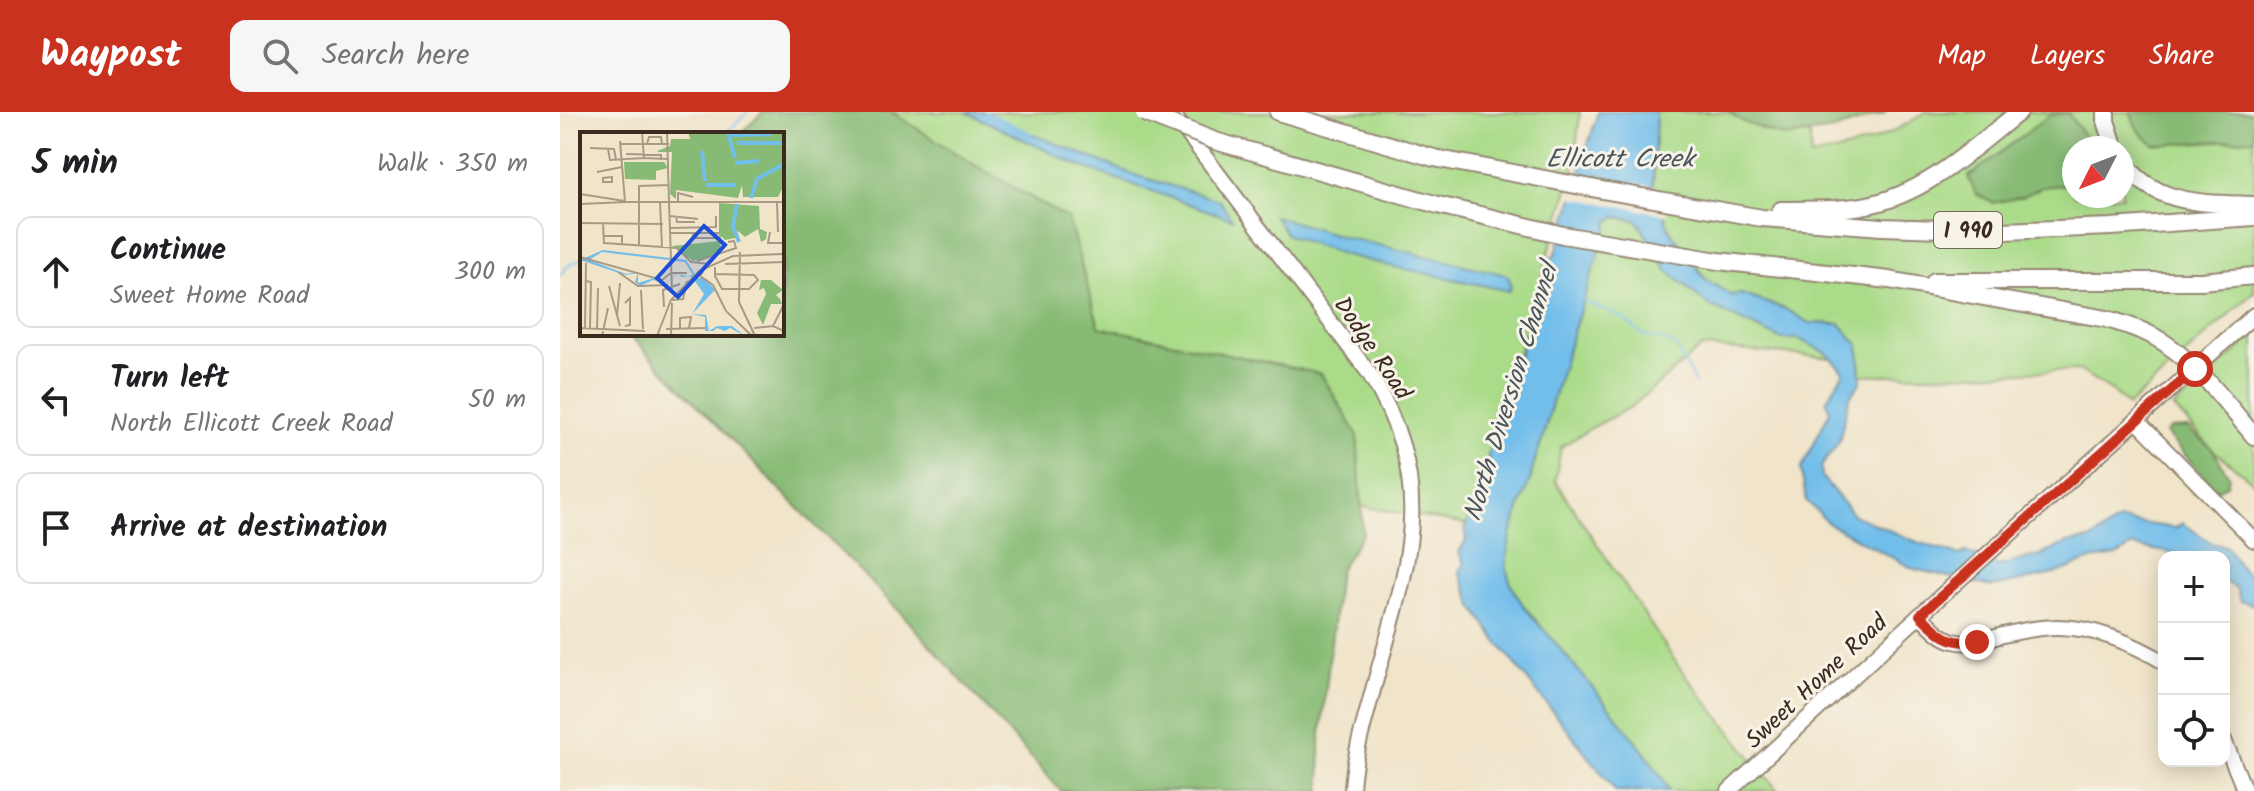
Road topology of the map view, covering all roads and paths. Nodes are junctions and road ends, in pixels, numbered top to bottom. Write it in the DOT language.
graph roads {
  1 [pos="1143,112"];
  2 [pos="1171,112"];
  3 [pos="1278,112"];
  4 [pos="2019,112"];
  5 [pos="2106,112"];
  6 [pos="2110,136"];
  7 [pos="2134,174"];
  8 [pos="2254,205"];
  9 [pos="1725,211"];
  10 [pos="2254,217"];
  11 [pos="2254,276"];
  12 [pos="1889,280"];
  13 [pos="2201,281"];
  14 [pos="2254,285"];
  15 [pos="2254,315"];
  16 [pos="2199,365"];
  17 [pos="2254,420"];
  18 [pos="2137,421"];
  19 [pos="2254,436"];
  20 [pos="2254,540"];
  21 [pos="1920,615"];
  22 [pos="2158,659"];
  23 [pos="2230,755"];
  24 [pos="1352,791"];
  25 [pos="1729,791"];
  26 [pos="2245,791"];
  1 -- 12 [label="highway, I 990, bridge"];
  2 -- 24 [label="street, Dodge Road"];
  3 -- 9 [label="highway, I 990"];
  4 -- 9 [label="highway"];
  5 -- 6 [label="highway"];
  7 -- 8 [label="highway"];
  9 -- 10 [label="highway, I 990"];
  11 -- 13 [label="highway, I 990"];
  12 -- 13 [label="highway, I 990"];
  12 -- 16 [label="highway"];
  13 -- 14 [label="highway"];
  15 -- 16 [label="street, Sweet Home Road"];
  16 -- 17 [label="highway"];
  16 -- 18 [label="street, Sweet Home Road"];
  16 -- 19 [label="highway"];
  18 -- 20 [label="street"];
  18 -- 21 [label="street, Sweet Home Road"];
  21 -- 22 [label="street"];
  21 -- 25 [label="street, Sweet Home Road"];
  23 -- 26 [label="street"];
}
